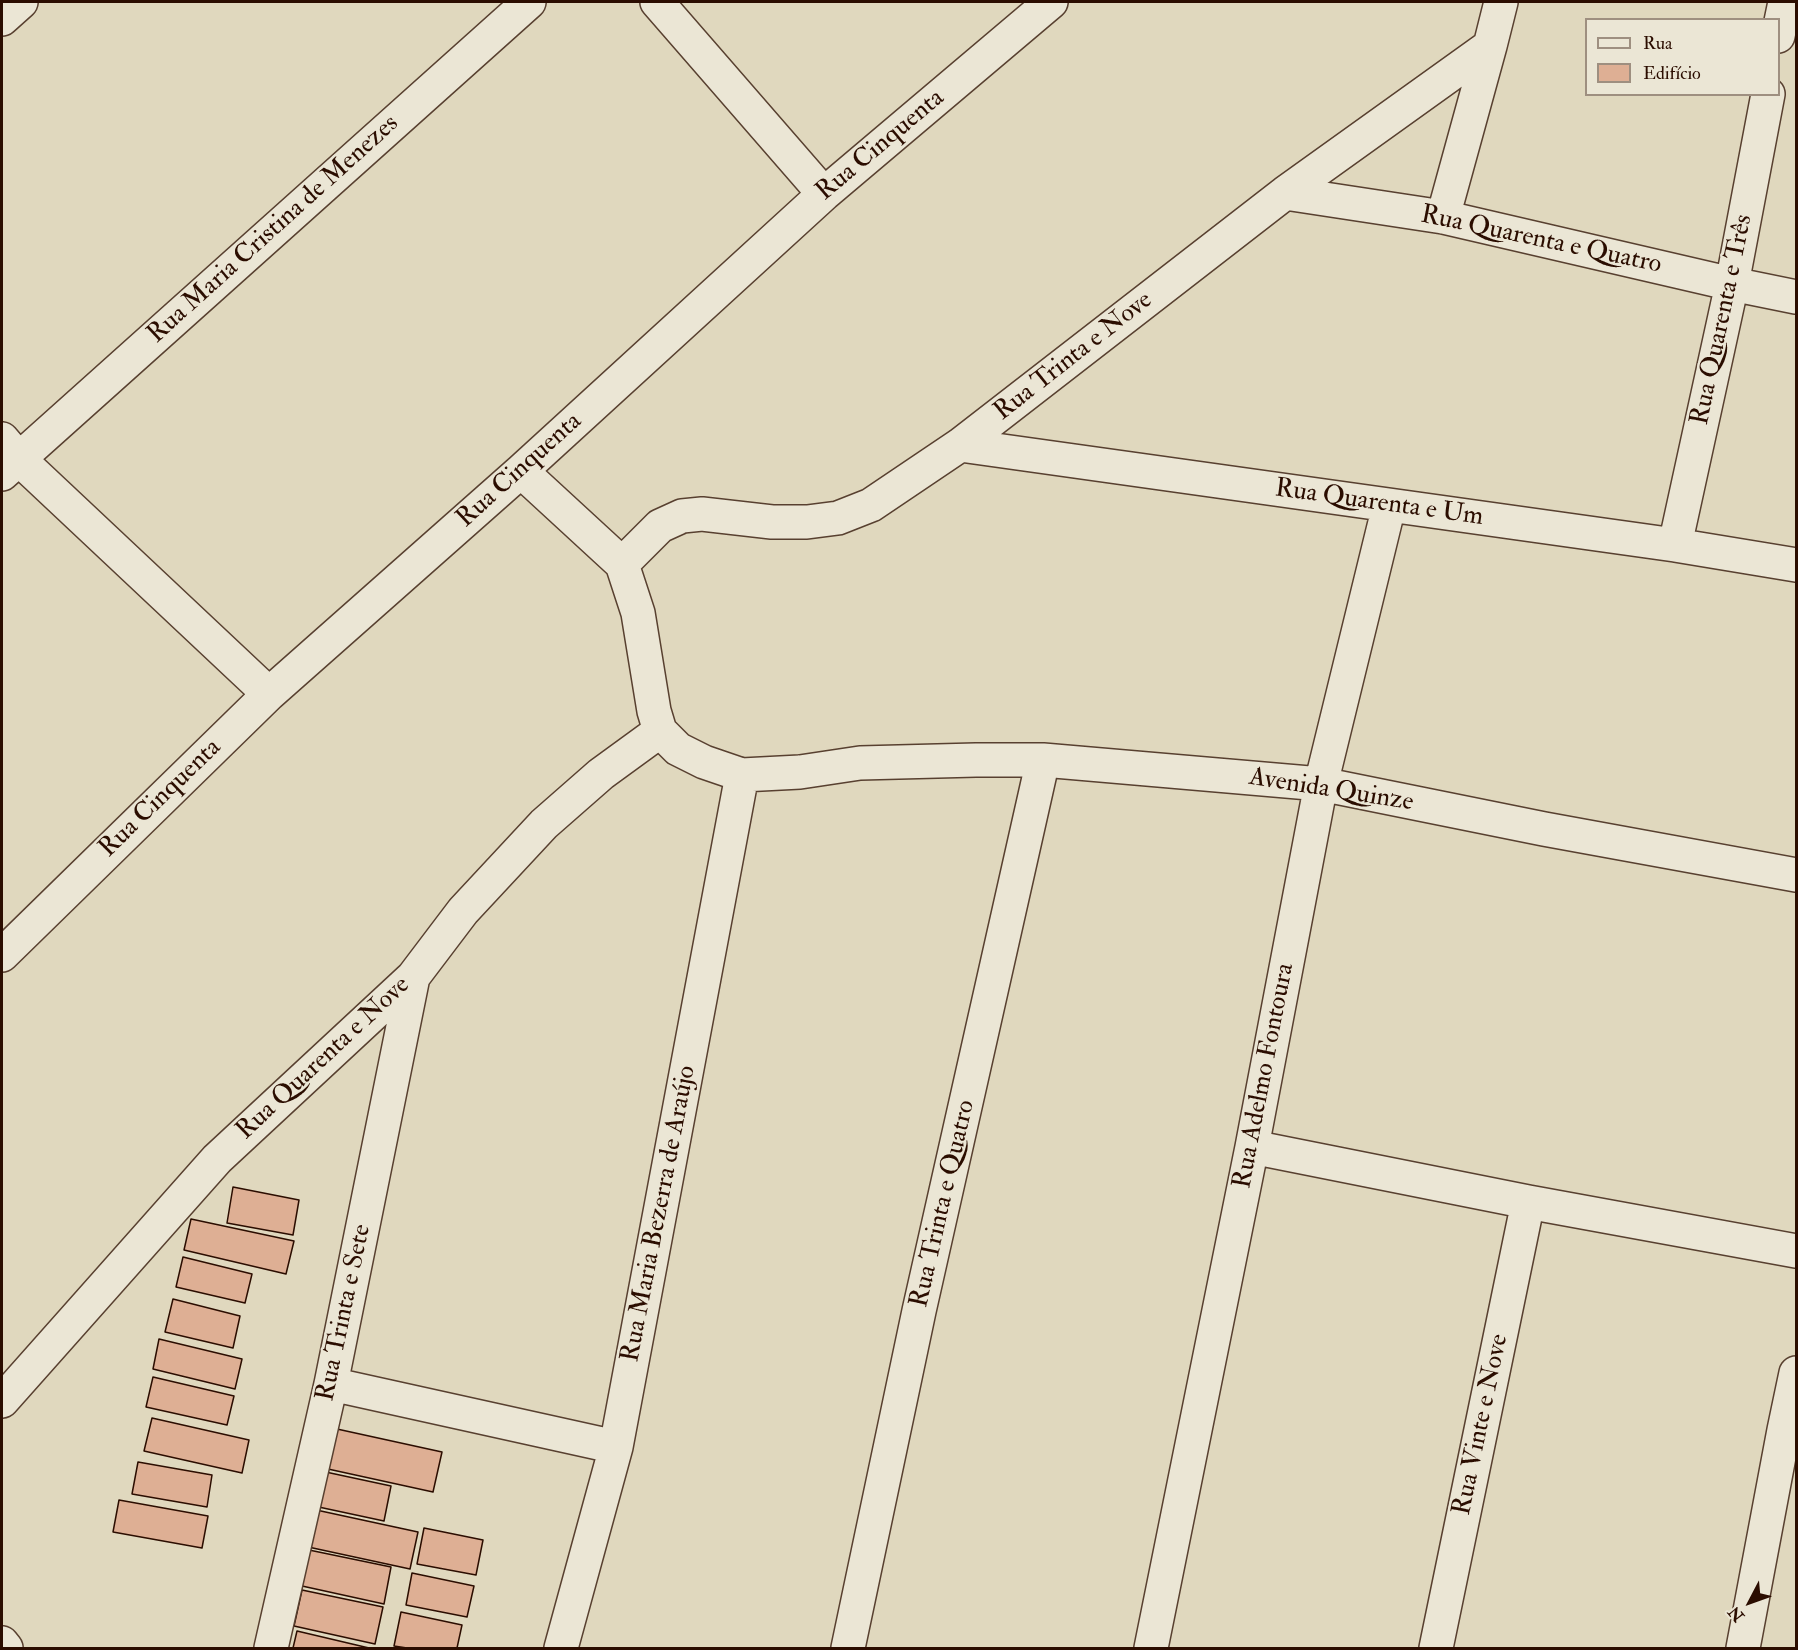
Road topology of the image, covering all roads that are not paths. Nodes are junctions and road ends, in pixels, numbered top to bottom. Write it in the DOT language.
graph roads {
  1 [pos="21,2"];
  2 [pos="529,2"];
  3 [pos="657,2"];
  4 [pos="1051,2"];
  5 [pos="1501,2"];
  6 [pos="1785,2"];
  7 [pos="2,19"];
  8 [pos="1780,30"];
  9 [pos="1490,46"];
  10 [pos="1768,96"];
  11 [pos="1285,193"];
  12 [pos="824,194"];
  13 [pos="1443,217"];
  14 [pos="1732,284"];
  15 [pos="1797,297"];
  16 [pos="960,445"];
  17 [pos="7,457"];
  18 [pos="521,471"];
  19 [pos="1389,506"];
  20 [pos="1675,545"];
  21 [pos="622,564"];
  22 [pos="1797,565"];
  23 [pos="269,694"];
  24 [pos="660,731"];
  25 [pos="1043,760"];
  26 [pos="742,775"];
  27 [pos="1320,784"];
  28 [pos="1797,875"];
  29 [pos="2,955"];
  30 [pos="413,977"];
  31 [pos="1252,1148"];
  32 [pos="1528,1202"];
  33 [pos="1797,1251"];
  34 [pos="1797,1373"];
  35 [pos="331,1384"];
  36 [pos="2,1401"];
  37 [pos="616,1447"];
  38 [pos="2,1643"];
  39 [pos="6,1648"];
  40 [pos="271,1648"];
  41 [pos="561,1648"];
  42 [pos="848,1648"];
  43 [pos="1151,1648"];
  44 [pos="1436,1648"];
  45 [pos="1743,1648"];
  1 -- 7 [label="street"];
  2 -- 17 [label="street, Rua Maria Cristina de Menezes"];
  3 -- 12 [label="street"];
  4 -- 12 [label="street, Rua Cinquenta"];
  5 -- 9 [label="street"];
  6 -- 8 [label="street"];
  9 -- 11 [label="street, Rua Trinta e Nove"];
  9 -- 13 [label="street"];
  10 -- 14 [label="street, Rua Quarenta e Três"];
  11 -- 13 [label="street, Rua Quarenta e Quatro"];
  11 -- 16 [label="street, Rua Trinta e Nove"];
  12 -- 18 [label="street, Rua Cinquenta"];
  13 -- 14 [label="street, Rua Quarenta e Quatro"];
  14 -- 15 [label="street, Rua Quarenta e Quatro"];
  14 -- 20 [label="street, Rua Quarenta e Três"];
  16 -- 19 [label="street, Rua Quarenta e Um"];
  16 -- 21 [label="street, Rua Trinta e Nove"];
  17 -- 23 [label="street"];
  18 -- 21 [label="street"];
  18 -- 23 [label="street, Rua Cinquenta"];
  19 -- 20 [label="street, Rua Quarenta e Um"];
  19 -- 27 [label="street, Rua Adelmo Fontoura"];
  20 -- 22 [label="street, Rua Quarenta e Um"];
  21 -- 24 [label="street"];
  23 -- 29 [label="street, Rua Cinquenta"];
  24 -- 26 [label="street"];
  24 -- 30 [label="street, Rua Quarenta e Nove"];
  25 -- 26 [label="street, Avenida Quinze"];
  25 -- 27 [label="street, Avenida Quinze"];
  25 -- 42 [label="street, Rua Trinta e Quatro"];
  26 -- 37 [label="street, Rua Maria Bezerra de Araújo"];
  27 -- 28 [label="street, Avenida Quinze"];
  27 -- 31 [label="street, Rua Adelmo Fontoura"];
  30 -- 35 [label="street, Rua Trinta e Sete"];
  30 -- 36 [label="street, Rua Quarenta e Nove"];
  31 -- 32 [label="street"];
  31 -- 43 [label="street, Rua Adelmo Fontoura"];
  32 -- 33 [label="street"];
  32 -- 44 [label="street, Rua Vinte e Nove"];
  34 -- 45 [label="street"];
  35 -- 37 [label="street"];
  35 -- 40 [label="street, Rua Trinta e Sete"];
  37 -- 41 [label="street, Rua Maria Bezerra de Araújo"];
  38 -- 39 [label="street"];
}
